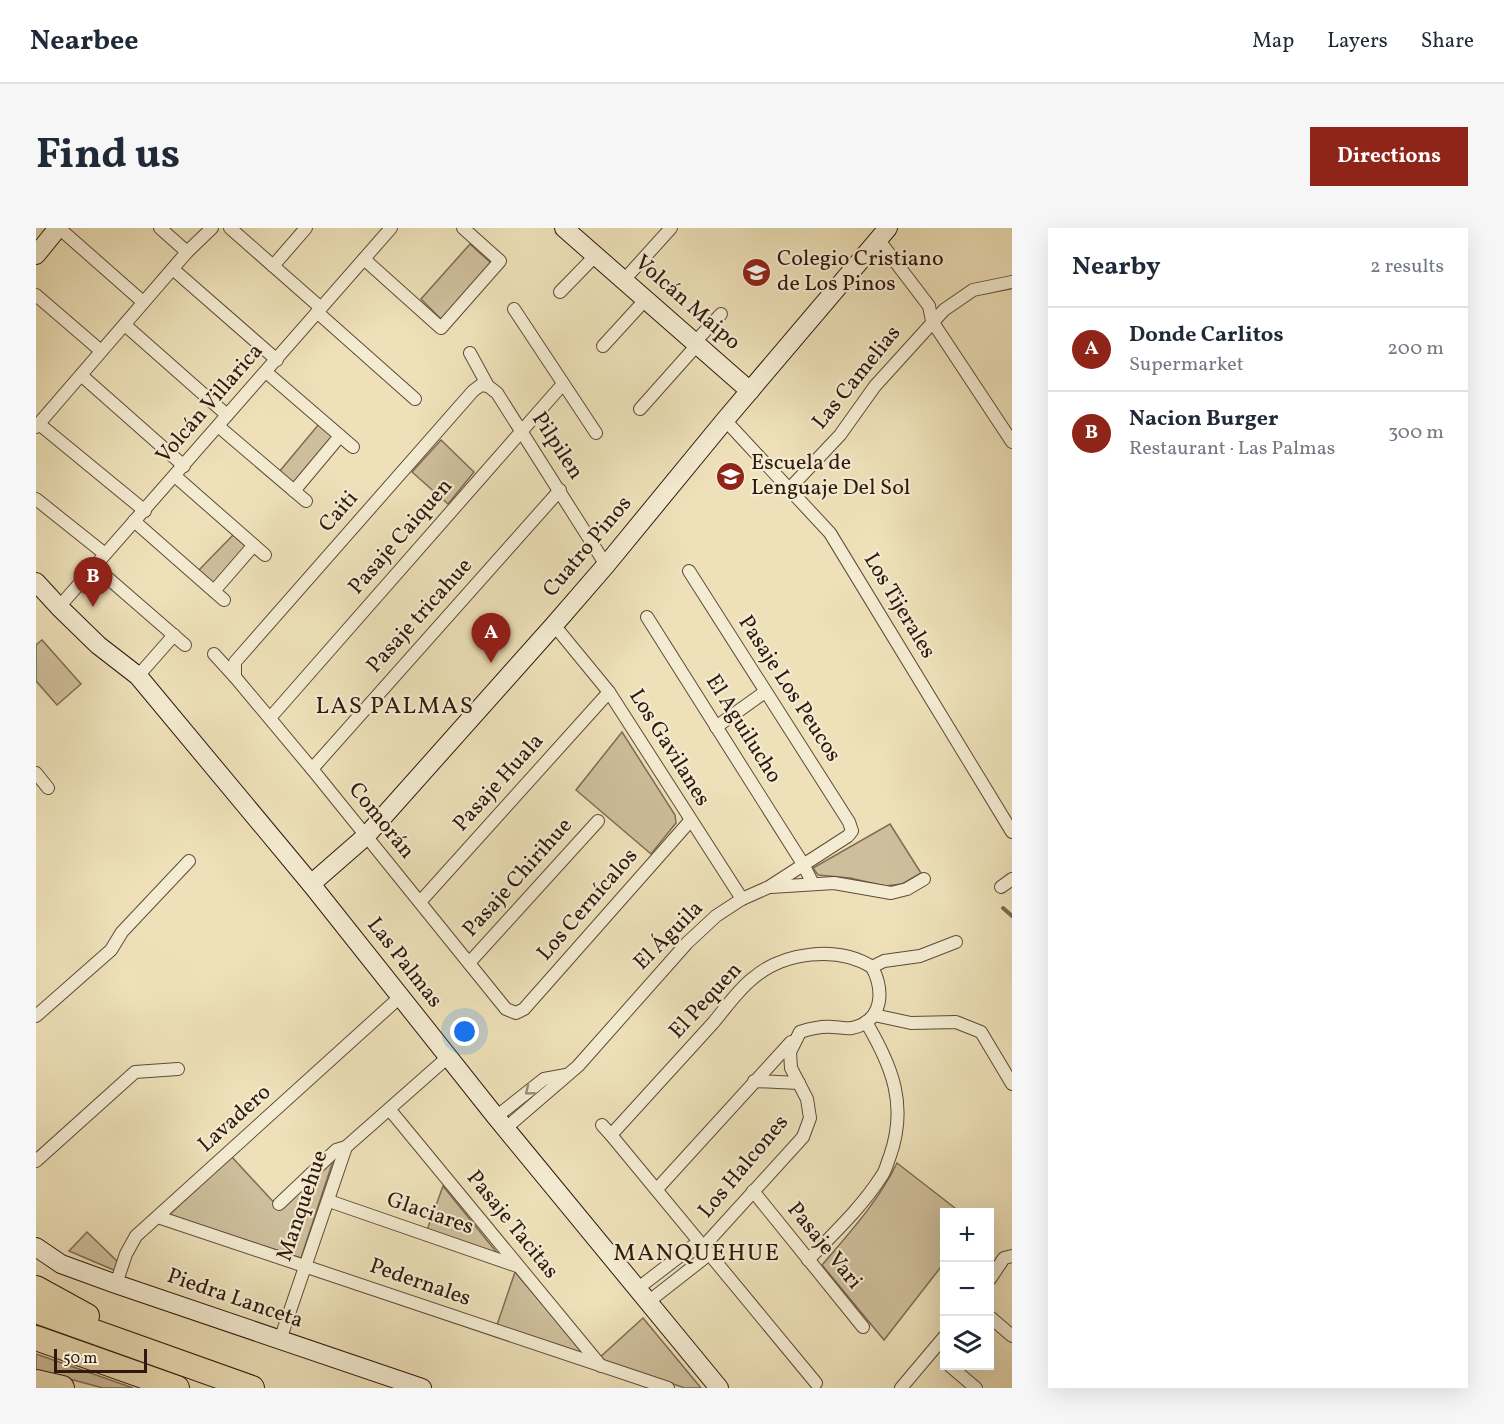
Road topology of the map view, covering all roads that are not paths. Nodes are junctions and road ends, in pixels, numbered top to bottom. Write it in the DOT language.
graph roads {
  1 [pos="58,228"];
  2 [pos="160,228"];
  3 [pos="212,228"];
  4 [pos="230,228"];
  5 [pos="306,228"];
  6 [pos="390,228"];
  7 [pos="463,228"];
  8 [pos="564,228"];
  9 [pos="671,228"];
  10 [pos="883,234"];
  11 [pos="187,252"];
  12 [pos="36,255"];
  13 [pos="596,256"];
  14 [pos="364,259"];
  15 [pos="273,266"];
  16 [pos="174,270"];
  17 [pos="624,280"];
  18 [pos="1012,282"];
  19 [pos="560,292"];
  20 [pos="36,295"];
  21 [pos="646,299"];
  22 [pos="143,302"];
  23 [pos="514,309"];
  24 [pos="320,310"];
  25 [pos="721,314"];
  26 [pos="932,321"];
  27 [pos="125,325"];
  28 [pos="696,344"];
  29 [pos="603,346"];
  30 [pos="101,351"];
  31 [pos="470,352"];
  32 [pos="277,360"];
  33 [pos="266,372"];
  34 [pos="81,375"];
  35 [pos="563,384"];
  36 [pos="488,386"];
  37 [pos="750,391"];
  38 [pos="415,399"];
  39 [pos="640,409"];
  40 [pos="227,415"];
  41 [pos="726,420"];
  42 [pos="38,426"];
  43 [pos="218,426"];
  44 [pos="522,432"];
  45 [pos="596,433"];
  46 [pos="340,436"];
  47 [pos="1012,442"];
  48 [pos="353,447"];
  49 [pos="184,466"];
  50 [pos="175,476"];
  51 [pos="789,488"];
  52 [pos="560,490"];
  53 [pos="294,491"];
  54 [pos="36,499"];
  55 [pos="306,501"];
  56 [pos="145,511"];
  57 [pos="134,521"];
  58 [pos="253,546"];
  59 [pos="105,554"];
  60 [pos="265,555"];
  61 [pos="606,565"];
  62 [pos="94,566"];
  63 [pos="689,571"];
  64 [pos="36,582"];
  65 [pos="214,591"];
  66 [pos="224,600"];
  67 [pos="59,607"];
  68 [pos="647,617"];
  69 [pos="554,625"];
  70 [pos="174,635"];
  71 [pos="185,645"];
  72 [pos="214,654"];
  73 [pos="138,676"];
  74 [pos="235,677"];
  75 [pos="609,692"];
  76 [pos="765,692"];
  77 [pos="270,718"];
  78 [pos="716,727"];
  79 [pos="312,769"];
  80 [pos="36,773"];
  81 [pos="48,788"];
  82 [pos="598,821"];
  83 [pos="690,821"];
  84 [pos="852,831"];
  85 [pos="1012,832"];
  86 [pos="366,836"];
  87 [pos="189,861"];
  88 [pos="803,864"];
  89 [pos="924,879"];
  90 [pos="1012,879"];
  91 [pos="311,884"];
  92 [pos="813,884"];
  93 [pos="770,887"];
  94 [pos="1001,887"];
  95 [pos="742,899"];
  96 [pos="420,902"];
  97 [pos="956,942"];
  98 [pos="469,963"];
  99 [pos="872,967"];
  100 [pos="400,997"];
  101 [pos="516,1013"];
  102 [pos="36,1016"];
  103 [pos="870,1018"];
  104 [pos="800,1032"];
  105 [pos="448,1057"];
  106 [pos="178,1069"];
  107 [pos="754,1081"];
  108 [pos="799,1083"];
  109 [pos="1012,1084"];
  110 [pos="390,1110"];
  111 [pos="501,1122"];
  112 [pos="602,1125"];
  113 [pos="611,1135"];
  114 [pos="346,1147"];
  115 [pos="36,1161"];
  116 [pos="657,1189"];
  117 [pos="753,1191"];
  118 [pos="328,1201"];
  119 [pos="279,1204"];
  120 [pos="158,1217"];
  121 [pos="703,1246"];
  122 [pos="36,1247"];
  123 [pos="1012,1255"];
  124 [pos="808,1260"];
  125 [pos="305,1266"];
  126 [pos="518,1267"];
  127 [pos="994,1273"];
  128 [pos="116,1284"];
  129 [pos="36,1288"];
  130 [pos="642,1295"];
  131 [pos="36,1311"];
  132 [pos="994,1320"];
  133 [pos="863,1327"];
  134 [pos="1012,1336"];
  135 [pos="36,1338"];
  136 [pos="280,1340"];
  137 [pos="940,1343"];
  138 [pos="933,1351"];
  139 [pos="940,1357"];
  140 [pos="183,1364"];
  141 [pos="602,1367"];
  142 [pos="956,1370"];
  143 [pos="36,1382"];
  144 [pos="816,1383"];
  145 [pos="62,1388"];
  146 [pos="177,1388"];
  147 [pos="252,1388"];
  148 [pos="422,1388"];
  149 [pos="668,1388"];
  150 [pos="719,1388"];
  151 [pos="901,1388"];
  152 [pos="976,1388"];
  1 -- 12 [label="street"];
  1 -- 22 [label="street"];
  2 -- 11 [label="street"];
  3 -- 11 [label="street"];
  4 -- 15 [label="street"];
  5 -- 15 [label="street"];
  6 -- 14 [label="street, Volcán Villarica"];
  7 -- 14 [label="street"];
  8 -- 13 [label="street, Volcán Maipo"];
  9 -- 17 [label="street"];
  10 -- 26 [label="street"];
  10 -- 37 [label="street, Cuatro Pinos"];
  11 -- 16 [label="street"];
  13 -- 17 [label="street, Volcán Maipo"];
  13 -- 19 [label="street"];
  14 -- 24 [label="street, Volcán Villarica"];
  15 -- 24 [label="street"];
  16 -- 22 [label="street"];
  16 -- 32 [label="street"];
  17 -- 21 [label="street, Volcán Maipo"];
  18 -- 26 [label="street, Las Camelias"];
  20 -- 30 [label="street"];
  21 -- 28 [label="street, Volcán Maipo"];
  21 -- 29 [label="street"];
  22 -- 27 [label="street"];
  23 -- 35 [label="street"];
  24 -- 32 [label="street, Volcán Villarica"];
  24 -- 38 [label="street"];
  25 -- 28 [label="street"];
  26 -- 47 [label="street"];
  26 -- 51 [label="street, Las Camelias"];
  27 -- 30 [label="street"];
  27 -- 40 [label="street"];
  28 -- 37 [label="street, Volcán Maipo"];
  28 -- 39 [label="street"];
  30 -- 34 [label="street"];
  31 -- 36 [label="street, Pilpilen"];
  32 -- 33 [label="street, Volcán Villarica"];
  33 -- 40 [label="street, Volcán Villarica"];
  33 -- 46 [label="street"];
  34 -- 42 [label="street"];
  34 -- 49 [label="street"];
  35 -- 44 [label="street, Pasaje Caiquen"];
  35 -- 45 [label="street"];
  36 -- 44 [label="street, Pilpilen"];
  36 -- 74 [label="street, Caiti"];
  37 -- 41 [label="street, Cuatro Pinos"];
  40 -- 43 [label="street, Volcán Villarica"];
  41 -- 51 [label="street, Los Tijerales"];
  41 -- 61 [label="street, Cuatro Pinos"];
  42 -- 56 [label="street"];
  43 -- 49 [label="street, Volcán Villarica"];
  43 -- 53 [label="street"];
  44 -- 52 [label="street, Pilpilen"];
  44 -- 77 [label="street, Pasaje Caiquen"];
  46 -- 48 [label="street"];
  46 -- 53 [label="street"];
  49 -- 50 [label="street, Volcán Villarica"];
  50 -- 56 [label="street, Volcán Villarica"];
  50 -- 58 [label="street"];
  51 -- 85 [label="street, Los Tijerales"];
  52 -- 61 [label="street, Pilpilen"];
  52 -- 79 [label="street, Pasaje tricahue"];
  53 -- 55 [label="street"];
  54 -- 59 [label="street"];
  56 -- 57 [label="street, Volcán Villarica"];
  57 -- 59 [label="street, Volcán Villarica"];
  57 -- 65 [label="street"];
  58 -- 60 [label="street"];
  58 -- 65 [label="street"];
  59 -- 62 [label="street, Volcán Villarica"];
  61 -- 69 [label="street, Cuatro Pinos"];
  62 -- 67 [label="street, Volcán Villarica"];
  62 -- 70 [label="street"];
  63 -- 76 [label="street, Pasaje Los Peucos"];
  64 -- 67 [label="street, Las Palmas"];
  65 -- 66 [label="street"];
  67 -- 73 [label="street, Las Palmas"];
  68 -- 78 [label="street, El Aguilucho"];
  69 -- 75 [label="street, Los Gavilanes"];
  69 -- 86 [label="street, Cuatro Pinos"];
  70 -- 71 [label="street"];
  70 -- 73 [label="street"];
  72 -- 74 [label="street, Comorán"];
  73 -- 91 [label="street, Las Palmas"];
  74 -- 77 [label="street, Comorán"];
  75 -- 83 [label="street, Los Gavilanes"];
  75 -- 96 [label="street, Pasaje Huala"];
  76 -- 78 [label="street"];
  76 -- 84 [label="street, Pasaje Los Peucos"];
  77 -- 79 [label="street, Comorán"];
  78 -- 88 [label="street, El Aguilucho"];
  79 -- 86 [label="street, Comorán"];
  80 -- 81 [label="street"];
  82 -- 98 [label="street, Pasaje Chirihue"];
  83 -- 95 [label="street, Los Gavilanes"];
  83 -- 101 [label="street, Los Cernícalos"];
  84 -- 88 [label="street, El Águila"];
  86 -- 91 [label="street, Cuatro Pinos"];
  86 -- 96 [label="street, Comorán"];
  87 -- 102 [label="street"];
  88 -- 92 [label="street, El Aguilucho"];
  88 -- 93 [label="street, El Águila"];
  89 -- 92 [label="street"];
  90 -- 94 [label="street"];
  91 -- 100 [label="street, Las Palmas"];
  92 -- 93 [label="street"];
  93 -- 95 [label="street, El Águila"];
  95 -- 111 [label="street, El Águila"];
  96 -- 98 [label="street, Comorán"];
  97 -- 99 [label="street"];
  98 -- 101 [label="street, Comorán"];
  99 -- 103 [label="street"];
  99 -- 113 [label="street, El Pequen"];
  100 -- 105 [label="street, Las Palmas"];
  100 -- 120 [label="street, Lavadero"];
  103 -- 104 [label="street"];
  103 -- 109 [label="street"];
  103 -- 124 [label="street"];
  104 -- 107 [label="street"];
  104 -- 108 [label="street, Los Halcones"];
  105 -- 110 [label="street, Manquehue"];
  105 -- 111 [label="street, Las Palmas"];
  106 -- 115 [label="street"];
  107 -- 108 [label="street"];
  107 -- 116 [label="street"];
  108 -- 117 [label="street, Los Halcones"];
  110 -- 114 [label="street, Manquehue"];
  110 -- 126 [label="street, Pasaje Tacitas"];
  111 -- 130 [label="street, Las Palmas"];
  112 -- 113 [label="street"];
  113 -- 116 [label="street"];
  114 -- 118 [label="street, Manquehue"];
  114 -- 119 [label="street"];
  116 -- 121 [label="street"];
  117 -- 121 [label="street, Los Halcones"];
  117 -- 124 [label="street, Pasaje Vari"];
  118 -- 125 [label="street, Manquehue"];
  118 -- 126 [label="street, Glaciares"];
  120 -- 125 [label="street, Pedernales"];
  120 -- 128 [label="street, Lavadero"];
  121 -- 130 [label="street, Los Halcones"];
  121 -- 144 [label="street"];
  122 -- 128 [label="street, Piedra Lanceta"];
  123 -- 127 [label="street"];
  124 -- 133 [label="street, Pasaje Vari"];
  125 -- 136 [label="street, Manquehue"];
  125 -- 141 [label="street, Pedernales"];
  126 -- 141 [label="street, Pasaje Tacitas"];
  128 -- 136 [label="street, Piedra Lanceta"];
  129 -- 140 [label="highway"];
  130 -- 150 [label="street, Las Palmas"];
  131 -- 140 [label="highway"];
  132 -- 134 [label="street"];
  135 -- 146 [label="highway"];
  136 -- 148 [label="street, Piedra Lanceta"];
  137 -- 138 [label="street"];
  138 -- 139 [label="street"];
  138 -- 151 [label="street"];
  140 -- 147 [label="highway"];
  141 -- 149 [label="street, Pedernales"];
  142 -- 152 [label="street"];
  143 -- 145 [label="highway"];
}
